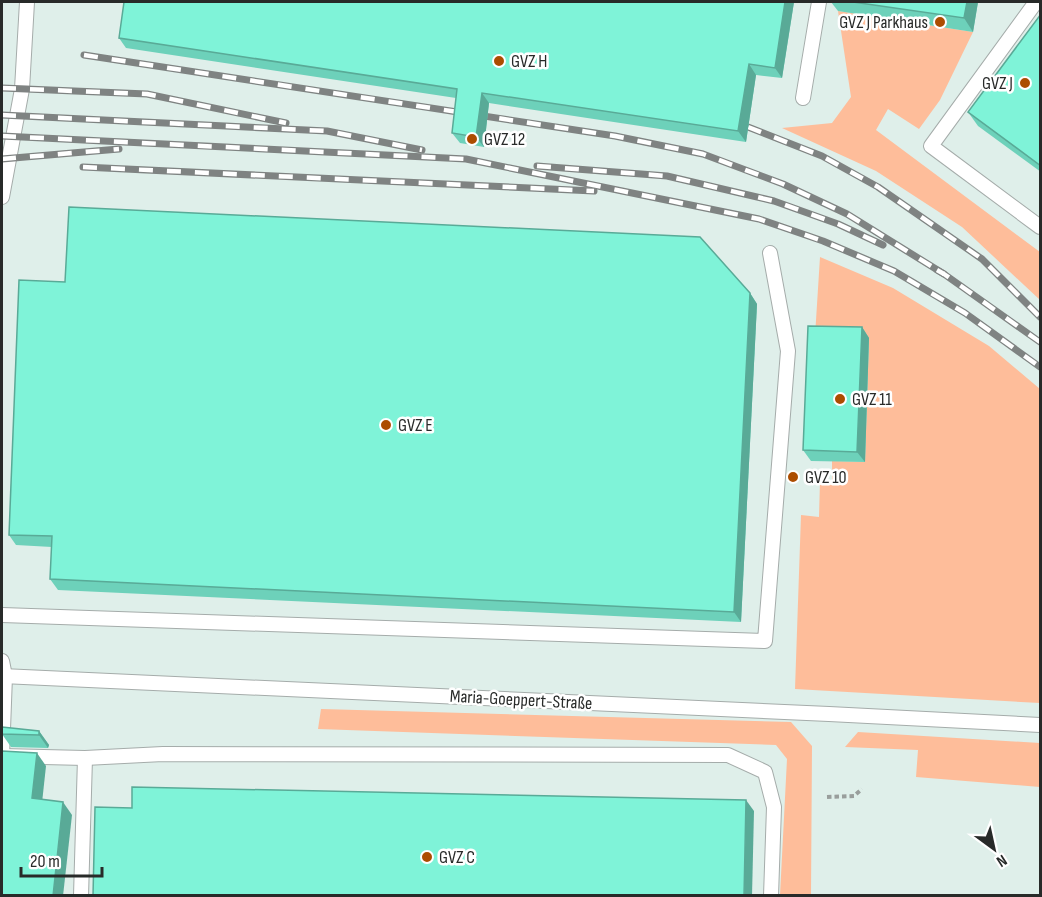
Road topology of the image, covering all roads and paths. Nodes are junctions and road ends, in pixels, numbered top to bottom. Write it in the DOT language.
graph roads {
  1 [pos="27,2"];
  2 [pos="819,2"];
  3 [pos="1036,2"];
  4 [pos="803,98"];
  5 [pos="2,196"];
  6 [pos="1041,227"];
  7 [pos="770,253"];
  8 [pos="2,615"];
  9 [pos="2,661"];
  10 [pos="3,676"];
  11 [pos="1041,726"];
  12 [pos="2,756"];
  13 [pos="85,758"];
  14 [pos="862,789"];
  15 [pos="827,797"];
  16 [pos="81,896"];
  17 [pos="771,896"];
  1 -- 5 [label="lane"];
  2 -- 4 [label="lane"];
  3 -- 6 [label="lane"];
  7 -- 8 [label="lane"];
  9 -- 10 [label="lane"];
  10 -- 11 [label="lane, Maria-Goeppert-Straße"];
  10 -- 12 [label="lane"];
  12 -- 13 [label="lane"];
  13 -- 16 [label="lane"];
  13 -- 17 [label="lane"];
  14 -- 15 [label="path"];
}
